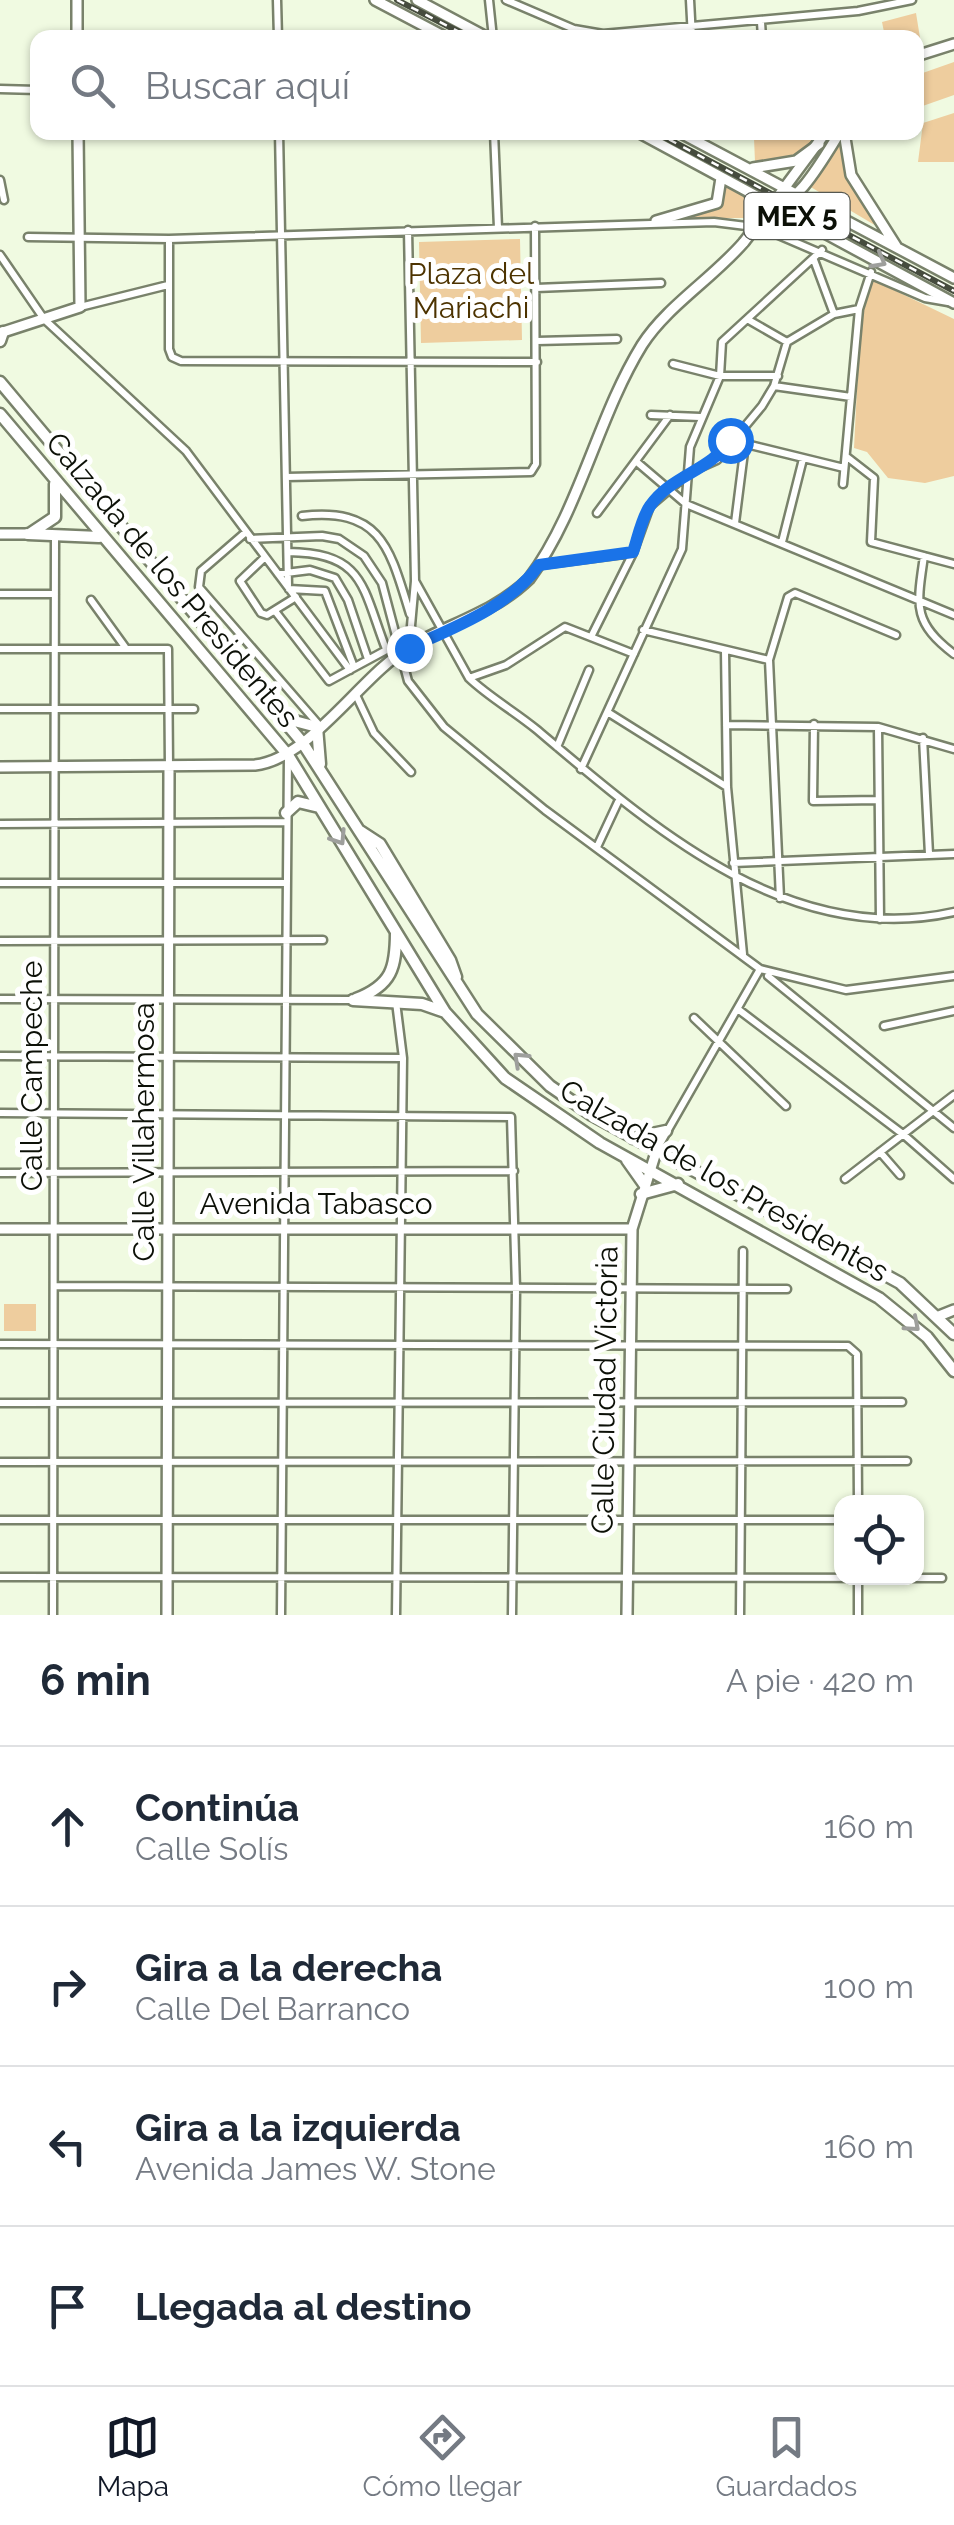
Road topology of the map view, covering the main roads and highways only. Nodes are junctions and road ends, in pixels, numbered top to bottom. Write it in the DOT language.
graph roads {
  1 [pos="77,0"];
  2 [pos="375,0"];
  3 [pos="417,0"];
  4 [pos="78,30"];
  5 [pos="432,30"];
  6 [pos="475,30"];
  7 [pos="954,44"];
  8 [pos="924,53"];
  9 [pos="78,140"];
  10 [pos="652,140"];
  11 [pos="696,140"];
  12 [pos="821,140"];
  13 [pos="836,140"];
  14 [pos="843,140"];
  15 [pos="819,144"];
  16 [pos="750,168"];
  17 [pos="721,178"];
  18 [pos="786,187"];
  19 [pos="745,190"];
  20 [pos="797,193"];
  21 [pos="772,203"];
  22 [pos="783,208"];
  23 [pos="761,219"];
  24 [pos="656,221"];
  25 [pos="897,248"];
  26 [pos="954,278"];
  27 [pos="954,302"];
  28 [pos="1,335"];
  29 [pos="0,382"];
  30 [pos="0,414"];
  31 [pos="55,483"];
  32 [pos="0,534"];
  33 [pos="28,534"];
  34 [pos="100,537"];
  35 [pos="282,716"];
  36 [pos="318,726"];
  37 [pos="302,742"];
  38 [pos="288,755"];
  39 [pos="169,766"];
  40 [pos="0,767"];
  41 [pos="321,771"];
  42 [pos="319,807"];
  43 [pos="286,818"];
  44 [pos="396,930"];
  45 [pos="446,1012"];
  46 [pos="666,1131"];
  47 [pos="631,1138"];
  48 [pos="657,1149"];
  49 [pos="623,1155"];
  50 [pos="649,1168"];
  51 [pos="679,1184"];
  52 [pos="642,1189"];
  53 [pos="169,1229"];
  54 [pos="632,1229"];
  55 [pos="0,1230"];
  56 [pos="954,1310"];
  57 [pos="939,1316"];
  58 [pos="954,1332"];
  59 [pos="954,1371"];
  60 [pos="167,1615"];
  61 [pos="627,1615"];
  1 -- 4 [label="main road"];
  2 -- 5 [label="main road"];
  3 -- 6 [label="main road"];
  7 -- 8 [label="main road"];
  9 -- 28 [label="main road"];
  10 -- 17 [label="main road, MEX 5"];
  11 -- 16 [label="main road, MEX 5"];
  12 -- 15 [label="main road"];
  13 -- 20 [label="main road"];
  14 -- 25 [label="main road"];
  15 -- 16 [label="main road"];
  15 -- 18 [label="main road"];
  16 -- 18 [label="main road, MEX 5"];
  17 -- 19 [label="main road, MEX 5"];
  17 -- 24 [label="main road"];
  18 -- 20 [label="main road, MEX 5"];
  18 -- 21 [label="main road"];
  19 -- 21 [label="main road, MEX 5"];
  19 -- 23 [label="main road"];
  20 -- 22 [label="main road"];
  20 -- 25 [label="main road, MEX 5"];
  21 -- 22 [label="main road, MEX 5"];
  21 -- 23 [label="main road"];
  22 -- 23 [label="main road"];
  22 -- 27 [label="main road, MEX 5, one-way"];
  23 -- 36 [label="main road, bridge"];
  25 -- 26 [label="main road, MEX 5"];
  29 -- 35 [label="highway, Calzada de los Presidentes"];
  30 -- 31 [label="highway, Calzada de los Presidentes"];
  31 -- 33 [label="highway"];
  31 -- 34 [label="highway, Calzada de los Presidentes"];
  32 -- 33 [label="main road"];
  33 -- 34 [label="highway"];
  34 -- 38 [label="highway, Calzada de los Presidentes"];
  35 -- 36 [label="highway"];
  35 -- 37 [label="highway, Calzada de los Presidentes"];
  36 -- 37 [label="main road"];
  36 -- 41 [label="highway"];
  37 -- 38 [label="main road"];
  37 -- 41 [label="highway, Calzada de los Presidentes"];
  38 -- 39 [label="main road"];
  38 -- 42 [label="highway, Calzada de los Presidentes"];
  39 -- 40 [label="main road"];
  39 -- 53 [label="main road, Calle Villahermosa"];
  47 -- 41 [label="highway, Calzada de los Presidentes, one-way"];
  42 -- 43 [label="highway"];
  42 -- 44 [label="highway, Calzada de los Presidentes, one-way"];
  44 -- 45 [label="highway, Calzada de los Presidentes"];
  44 -- 45 [label="highway"];
  45 -- 49 [label="highway, Calzada de los Presidentes"];
  46 -- 47 [label="highway"];
  47 -- 48 [label="highway, Calzada de los Presidentes"];
  48 -- 50 [label="main road, Calle Ciudad Victoria"];
  48 -- 57 [label="highway, Calzada de los Presidentes"];
  49 -- 50 [label="highway, Calzada de los Presidentes"];
  49 -- 52 [label="highway"];
  50 -- 51 [label="highway, Calzada de los Presidentes"];
  50 -- 52 [label="main road, Calle Ciudad Victoria"];
  51 -- 52 [label="highway"];
  51 -- 59 [label="highway, Calzada de los Presidentes, one-way"];
  52 -- 54 [label="main road, Calle Ciudad Victoria"];
  53 -- 54 [label="main road, Avenida Tabasco"];
  53 -- 55 [label="main road, Avenida Tabasco"];
  53 -- 60 [label="main road, Calle Villahermosa"];
  54 -- 61 [label="main road, Calle Ciudad Victoria"];
  56 -- 57 [label="main road"];
  57 -- 58 [label="highway, Calzada de los Presidentes"];
}
